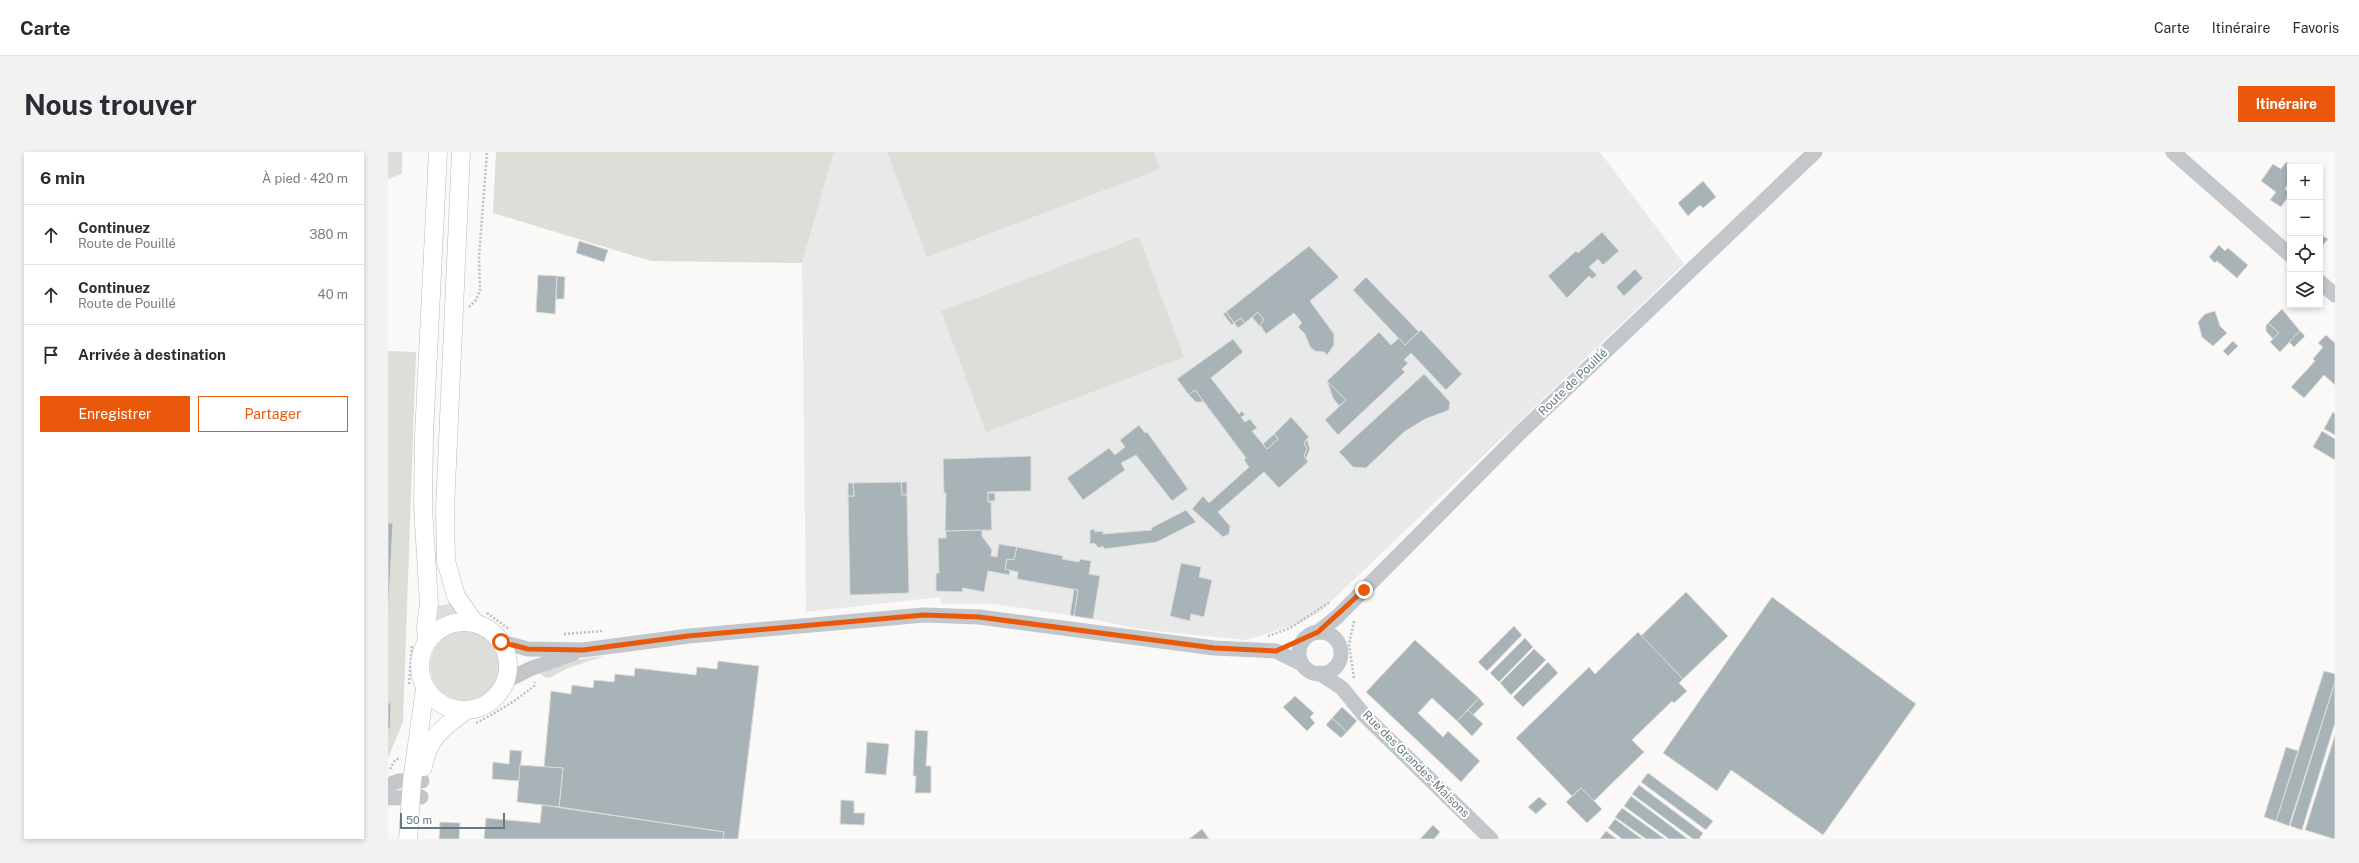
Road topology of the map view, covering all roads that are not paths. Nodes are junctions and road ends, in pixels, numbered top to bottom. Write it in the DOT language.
graph roads {
  1 [pos="438,152"];
  2 [pos="461,152"];
  3 [pos="1815,152"];
  4 [pos="2174,152"];
  5 [pos="2287,252"];
  6 [pos="2323,285"];
  7 [pos="2335,295"];
  8 [pos="479,616"];
  9 [pos="1337,617"];
  10 [pos="1318,632"];
  11 [pos="507,636"];
  12 [pos="1336,639"];
  13 [pos="1303,641"];
  14 [pos="419,642"];
  15 [pos="583,650"];
  16 [pos="1276,651"];
  17 [pos="1302,664"];
  18 [pos="1337,665"];
  19 [pos="1319,673"];
  20 [pos="506,681"];
  21 [pos="417,687"];
  22 [pos="1342,688"];
  23 [pos="470,717"];
  24 [pos="388,785"];
  25 [pos="416,789"];
  26 [pos="388,798"];
  27 [pos="408,839"];
  28 [pos="419,839"];
  29 [pos="1491,839"];
  1 -- 14 [label="main road"];
  2 -- 8 [label="main road"];
  3 -- 9 [label="street, Route de Pouillé"];
  4 -- 5 [label="street"];
  6 -- 7 [label="street"];
  8 -- 11 [label="main road"];
  8 -- 14 [label="main road"];
  9 -- 10 [label="street, Route de Pouillé"];
  9 -- 12 [label="street"];
  10 -- 12 [label="street"];
  10 -- 13 [label="street"];
  11 -- 15 [label="street"];
  11 -- 20 [label="main road"];
  12 -- 18 [label="street"];
  13 -- 16 [label="street"];
  13 -- 17 [label="street"];
  14 -- 21 [label="main road"];
  15 -- 16 [label="street"];
  15 -- 20 [label="street"];
  16 -- 17 [label="street"];
  17 -- 19 [label="street"];
  18 -- 19 [label="street"];
  18 -- 22 [label="street"];
  19 -- 22 [label="street"];
  20 -- 23 [label="main road"];
  21 -- 23 [label="main road"];
  21 -- 25 [label="main road"];
  22 -- 29 [label="street, Rue des Grandes-Maisons"];
  23 -- 25 [label="main road"];
  24 -- 25 [label="street"];
  25 -- 26 [label="street"];
  25 -- 27 [label="main road"];
  25 -- 28 [label="main road"];
}
